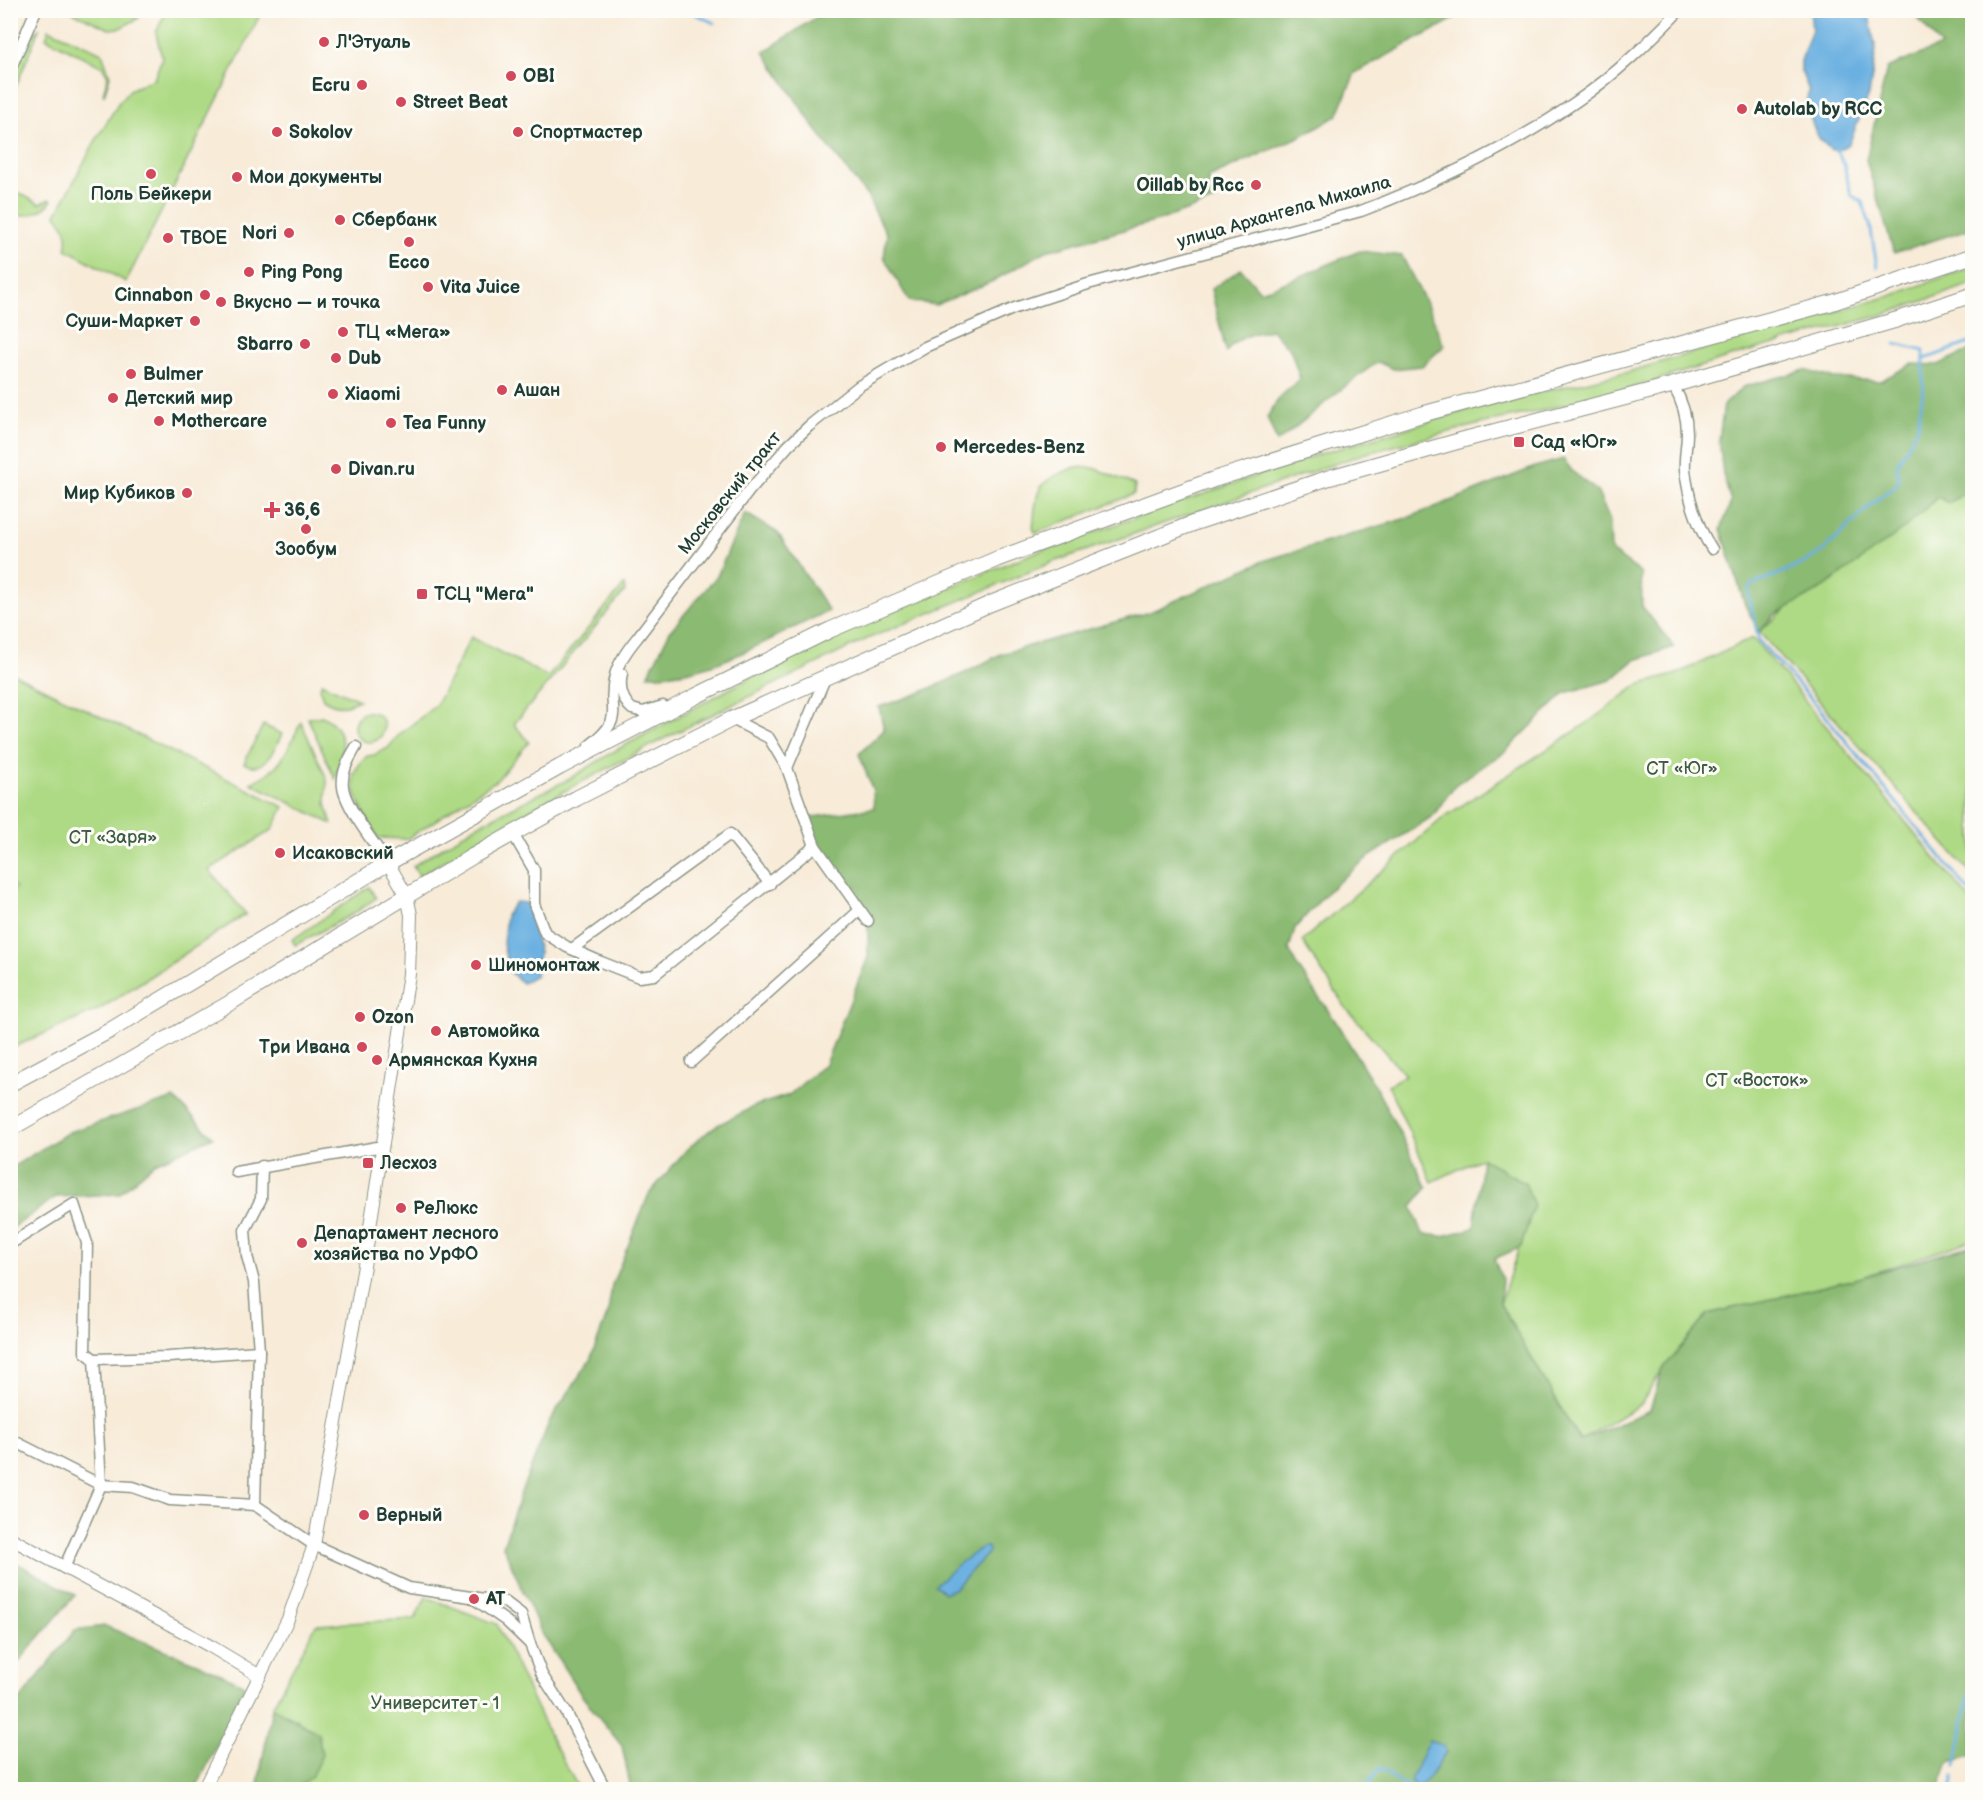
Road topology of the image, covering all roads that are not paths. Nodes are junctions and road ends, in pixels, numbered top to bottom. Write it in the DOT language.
graph roads {
  1 [pos="36,10"];
  2 [pos="1680,10"];
  3 [pos="10,70"];
  4 [pos="1972,256"];
  5 [pos="1972,295"];
  6 [pos="925,347"];
  7 [pos="1673,385"];
  8 [pos="1712,549"];
  9 [pos="637,638"];
  10 [pos="826,676"];
  11 [pos="696,696"];
  12 [pos="732,719"];
  13 [pos="356,747"];
  14 [pos="568,763"];
  15 [pos="787,768"];
  16 [pos="513,834"];
  17 [pos="815,846"];
  18 [pos="388,863"];
  19 [pos="770,884"];
  20 [pos="407,896"];
  21 [pos="860,910"];
  22 [pos="868,921"];
  23 [pos="572,949"];
  24 [pos="691,1062"];
  25 [pos="10,1084"];
  26 [pos="10,1130"];
  27 [pos="383,1146"];
  28 [pos="262,1166"];
  29 [pos="236,1172"];
  30 [pos="10,1244"];
  31 [pos="259,1351"];
  32 [pos="94,1359"];
  33 [pos="10,1439"];
  34 [pos="101,1485"];
  35 [pos="255,1505"];
  36 [pos="10,1538"];
  37 [pos="314,1545"];
  38 [pos="64,1568"];
  39 [pos="260,1676"];
  40 [pos="203,1790"];
  41 [pos="606,1790"];
  1 -- 3 [label="street"];
  2 -- 6 [label="street, улица Архангела Михаила"];
  4 -- 11 [label="main road"];
  5 -- 7 [label="main road"];
  6 -- 9 [label="street, Московский тракт"];
  7 -- 8 [label="street"];
  7 -- 10 [label="main road"];
  9 -- 11 [label="street, Московский тракт"];
  9 -- 14 [label="street, Московский тракт"];
  10 -- 12 [label="main road"];
  10 -- 15 [label="street"];
  11 -- 14 [label="main road"];
  12 -- 15 [label="street"];
  12 -- 16 [label="main road"];
  13 -- 18 [label="street"];
  14 -- 18 [label="main road"];
  15 -- 17 [label="street"];
  16 -- 20 [label="main road"];
  16 -- 23 [label="street"];
  17 -- 19 [label="street"];
  17 -- 21 [label="street"];
  18 -- 20 [label="street"];
  18 -- 25 [label="main road"];
  19 -- 23 [label="street"];
  19 -- 23 [label="street"];
  20 -- 26 [label="main road"];
  20 -- 27 [label="street"];
  21 -- 22 [label="street"];
  21 -- 24 [label="street"];
  27 -- 28 [label="street"];
  27 -- 37 [label="street"];
  28 -- 29 [label="street"];
  28 -- 31 [label="street"];
  30 -- 32 [label="street"];
  31 -- 32 [label="street"];
  31 -- 35 [label="street"];
  32 -- 34 [label="street"];
  33 -- 34 [label="street"];
  34 -- 35 [label="street"];
  34 -- 38 [label="street"];
  35 -- 37 [label="street"];
  36 -- 38 [label="street"];
  37 -- 39 [label="street"];
  37 -- 41 [label="street"];
  38 -- 39 [label="street"];
  39 -- 40 [label="street"];
}
